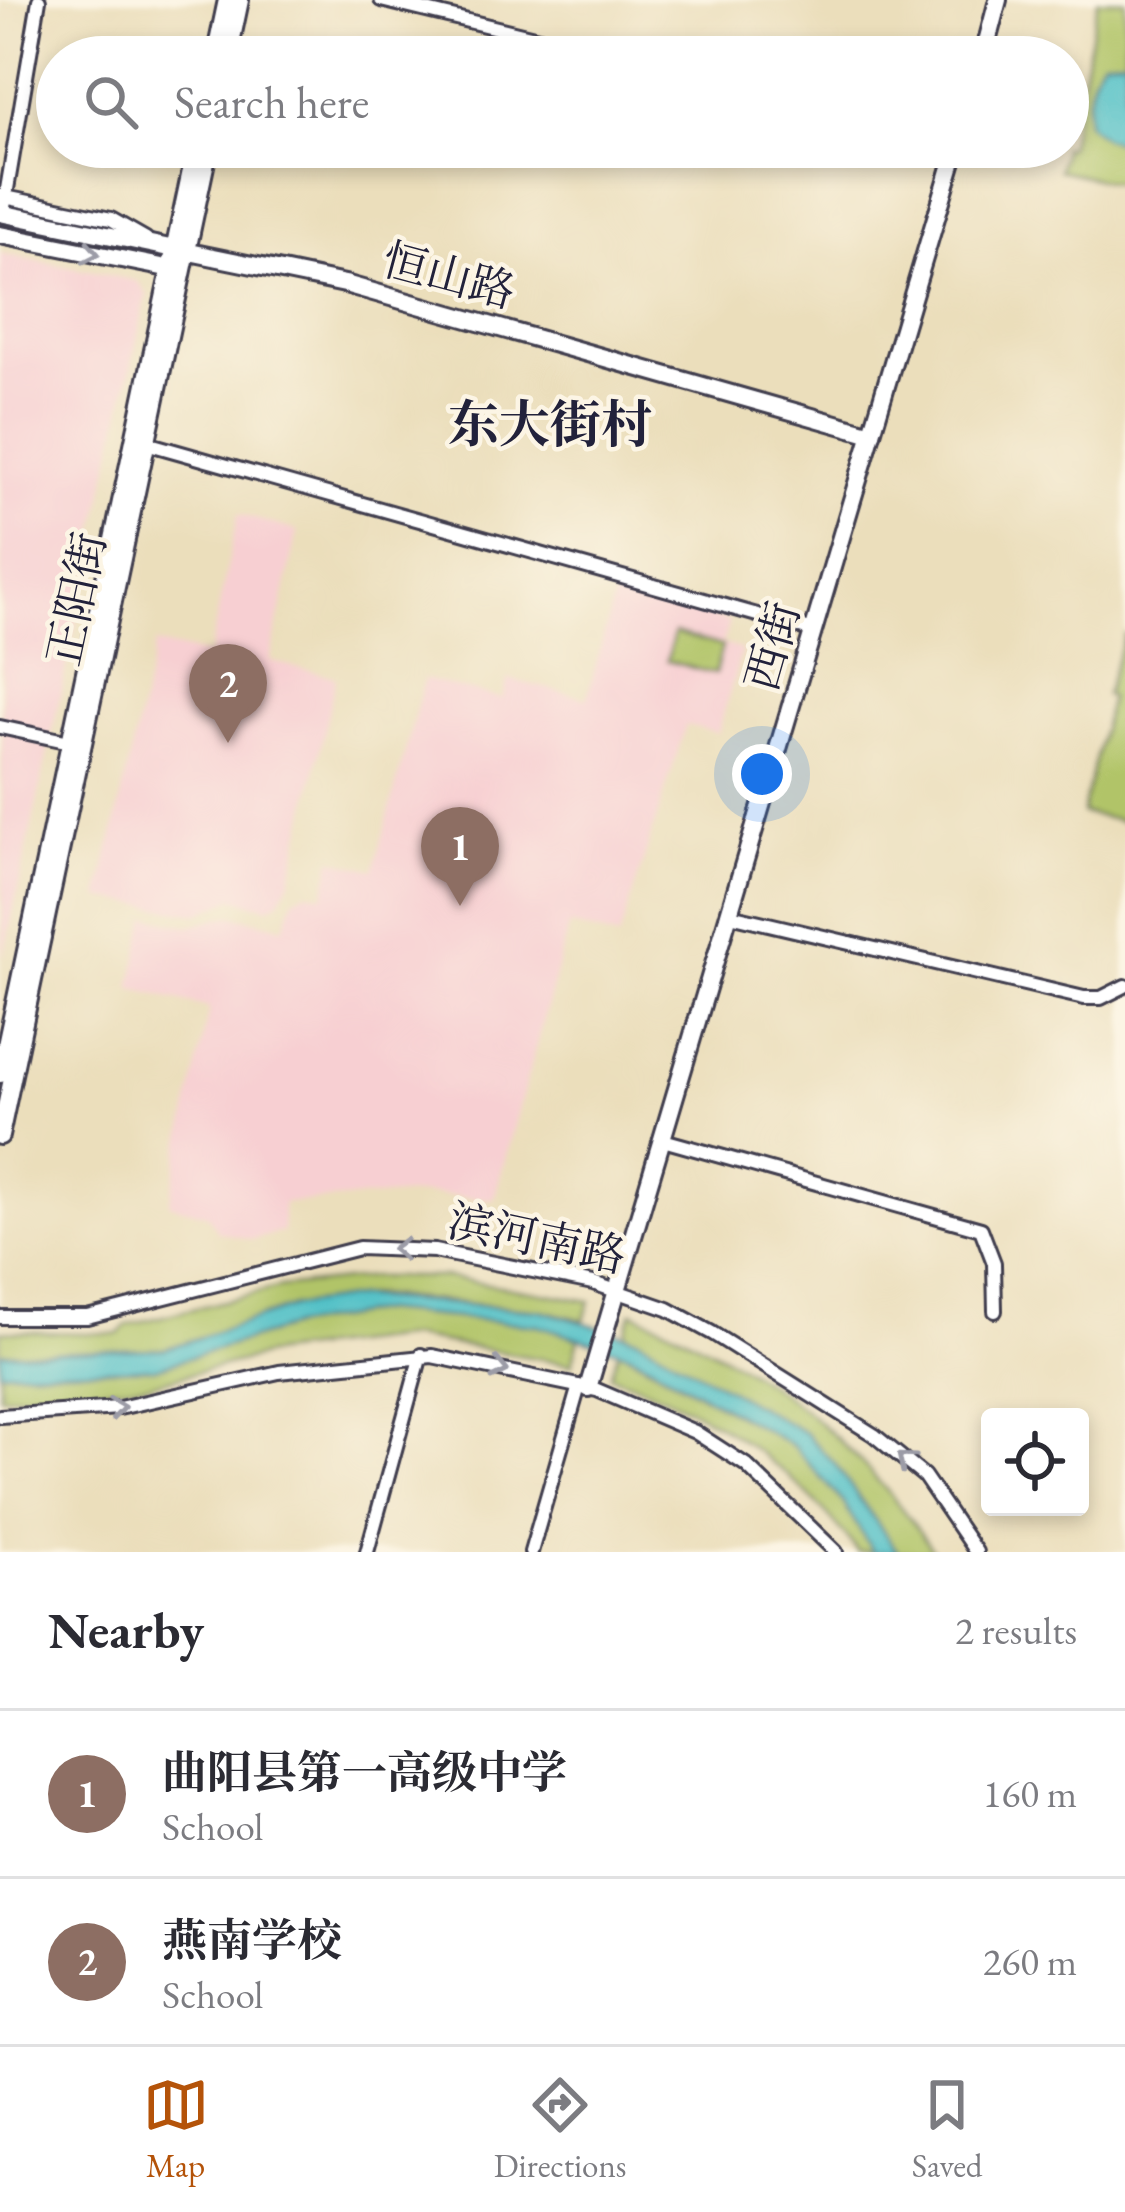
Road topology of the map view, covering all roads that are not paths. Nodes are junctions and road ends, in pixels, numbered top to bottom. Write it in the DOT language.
graph roads {
  1 [pos="39,0"];
  2 [pos="227,0"];
  3 [pos="240,0"];
  4 [pos="381,0"];
  5 [pos="998,0"];
  6 [pos="219,36"];
  7 [pos="232,36"];
  8 [pos="530,36"];
  9 [pos="988,36"];
  10 [pos="193,168"];
  11 [pos="203,168"];
  12 [pos="951,168"];
  13 [pos="2,205"];
  14 [pos="0,236"];
  15 [pos="181,248"];
  16 [pos="177,270"];
  17 [pos="872,434"];
  18 [pos="146,442"];
  19 [pos="814,631"];
  20 [pos="0,727"];
  21 [pos="70,742"];
  22 [pos="730,915"];
  23 [pos="1125,986"];
  24 [pos="0,1074"];
  25 [pos="0,1136"];
  26 [pos="662,1140"];
  27 [pos="616,1297"];
  28 [pos="995,1311"];
  29 [pos="0,1317"];
  30 [pos="421,1355"];
  31 [pos="586,1383"];
  32 [pos="0,1416"];
  33 [pos="367,1552"];
  34 [pos="531,1552"];
  35 [pos="836,1552"];
  36 [pos="976,1552"];
  1 -- 13 [label="street"];
  2 -- 6 [label="main road"];
  3 -- 7 [label="main road"];
  4 -- 8 [label="street"];
  5 -- 9 [label="main road"];
  10 -- 15 [label="main road, 正阳街"];
  11 -- 15 [label="main road, 正阳街"];
  12 -- 17 [label="main road, 西街"];
  13 -- 15 [label="main road, 恒山路"];
  14 -- 16 [label="main road, one-way"];
  15 -- 16 [label="main road, 正阳街"];
  15 -- 17 [label="main road, 恒山路"];
  16 -- 18 [label="main road, 正阳街"];
  16 -- 21 [label="main road, 正阳街"];
  17 -- 19 [label="main road, 西街"];
  18 -- 19 [label="street"];
  18 -- 25 [label="main road, 正阳街"];
  19 -- 22 [label="main road, 西街"];
  20 -- 21 [label="street"];
  21 -- 24 [label="main road, 正阳街"];
  22 -- 23 [label="street"];
  22 -- 26 [label="main road, 西街"];
  26 -- 27 [label="main road, 西街"];
  26 -- 28 [label="street"];
  27 -- 29 [label="street, 滨河南路, one-way"];
  27 -- 31 [label="main road, 西街"];
  36 -- 27 [label="street, 滨河南路, one-way"];
  30 -- 31 [label="street, one-way"];
  32 -- 30 [label="street, one-way"];
  30 -- 33 [label="street"];
  31 -- 34 [label="street"];
  31 -- 35 [label="street"];
}
